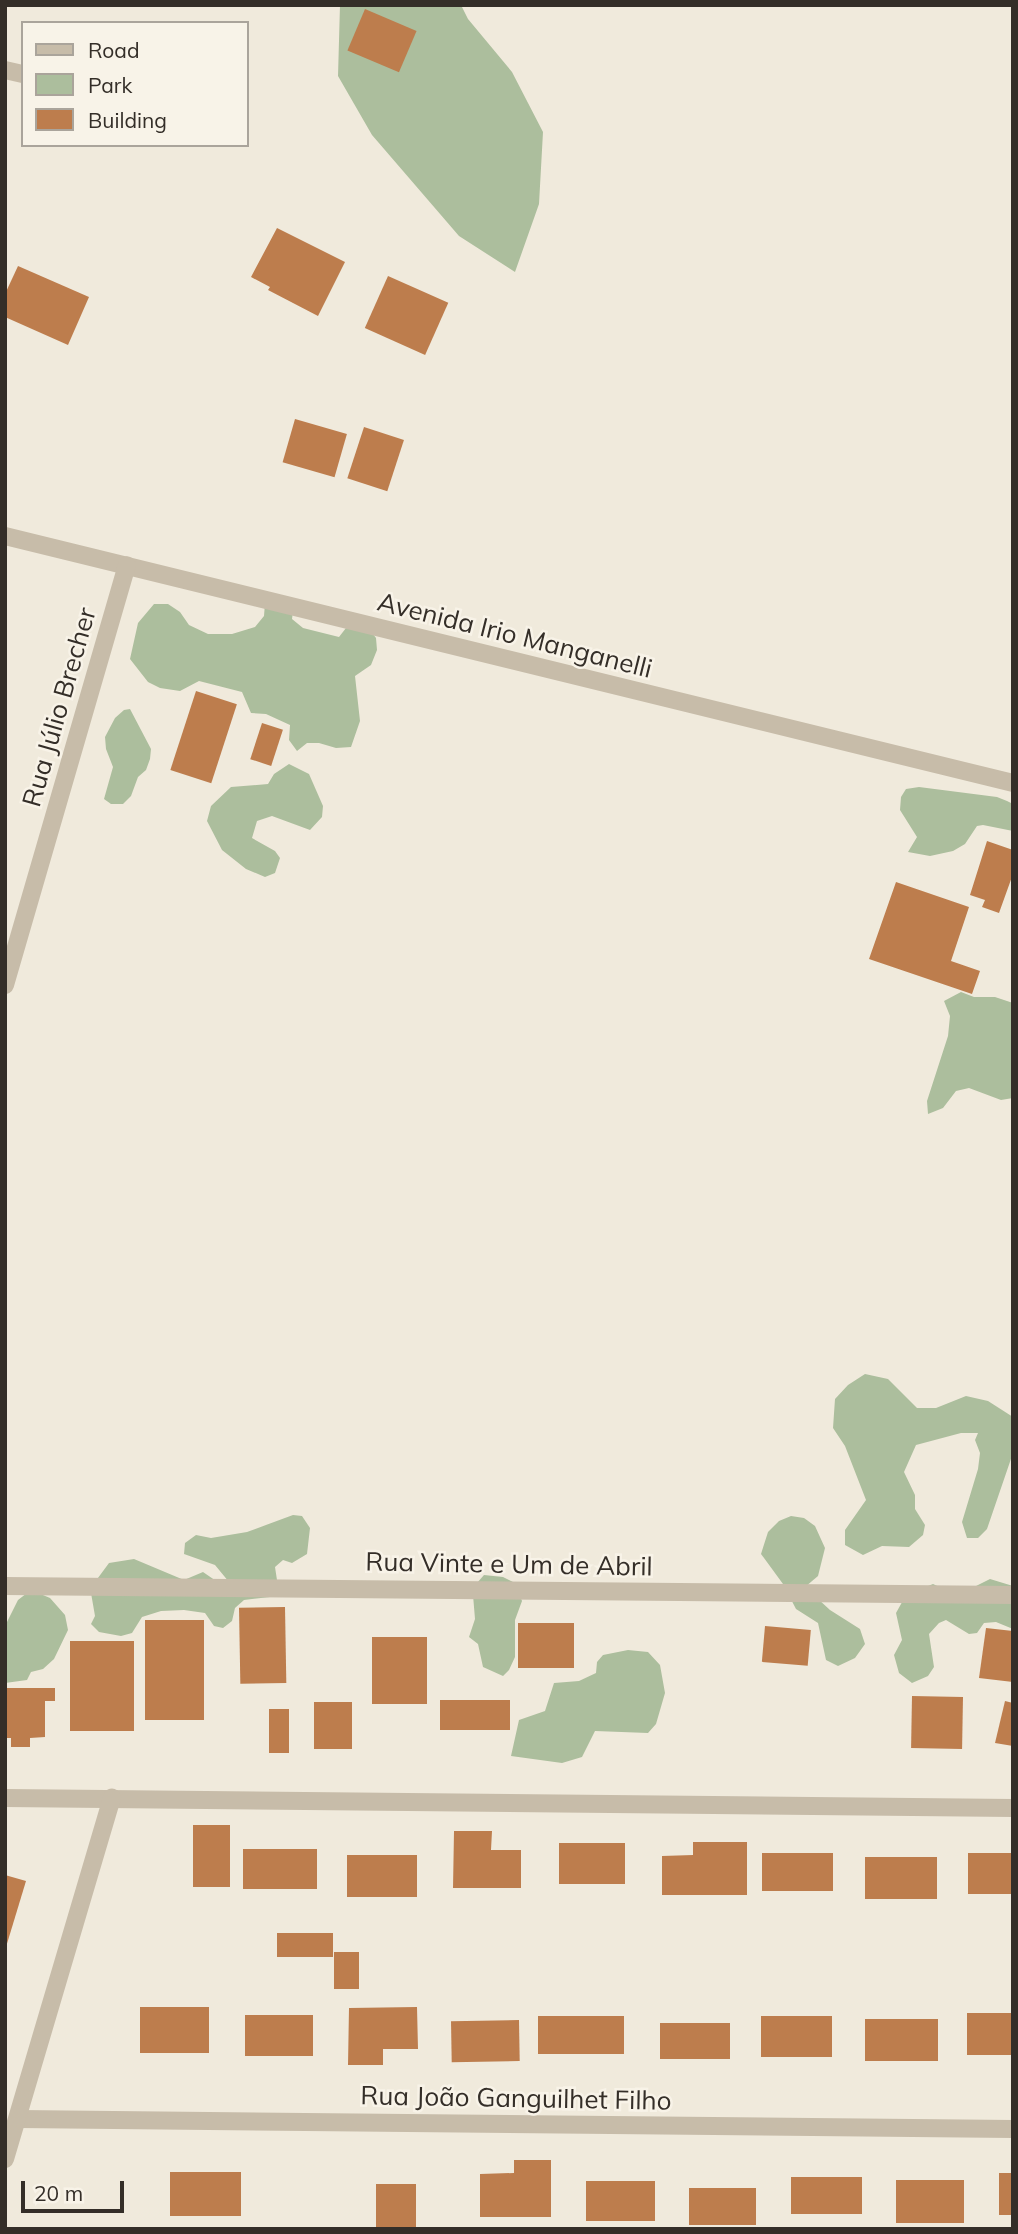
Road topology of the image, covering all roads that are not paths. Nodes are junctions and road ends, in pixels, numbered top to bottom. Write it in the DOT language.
graph roads {
  1 [pos="5,536"];
  2 [pos="127,565"];
  3 [pos="1013,783"];
  4 [pos="5,985"];
  5 [pos="5,1586"];
  6 [pos="1013,1595"];
  7 [pos="5,1798"];
  8 [pos="112,1798"];
  9 [pos="1013,1808"];
  10 [pos="19,2119"];
  11 [pos="1013,2129"];
  12 [pos="5,2159"];
  1 -- 2 [label="street, Avenida Irio Manganelli"];
  2 -- 3 [label="street, Avenida Irio Manganelli"];
  2 -- 4 [label="street, Rua Júlio Brecher"];
  5 -- 6 [label="street, Rua Vinte e Um de Abril"];
  7 -- 8 [label="street"];
  8 -- 9 [label="street"];
  8 -- 10 [label="street"];
  10 -- 11 [label="street, Rua João Ganguilhet Filho"];
  10 -- 12 [label="street"];
}
